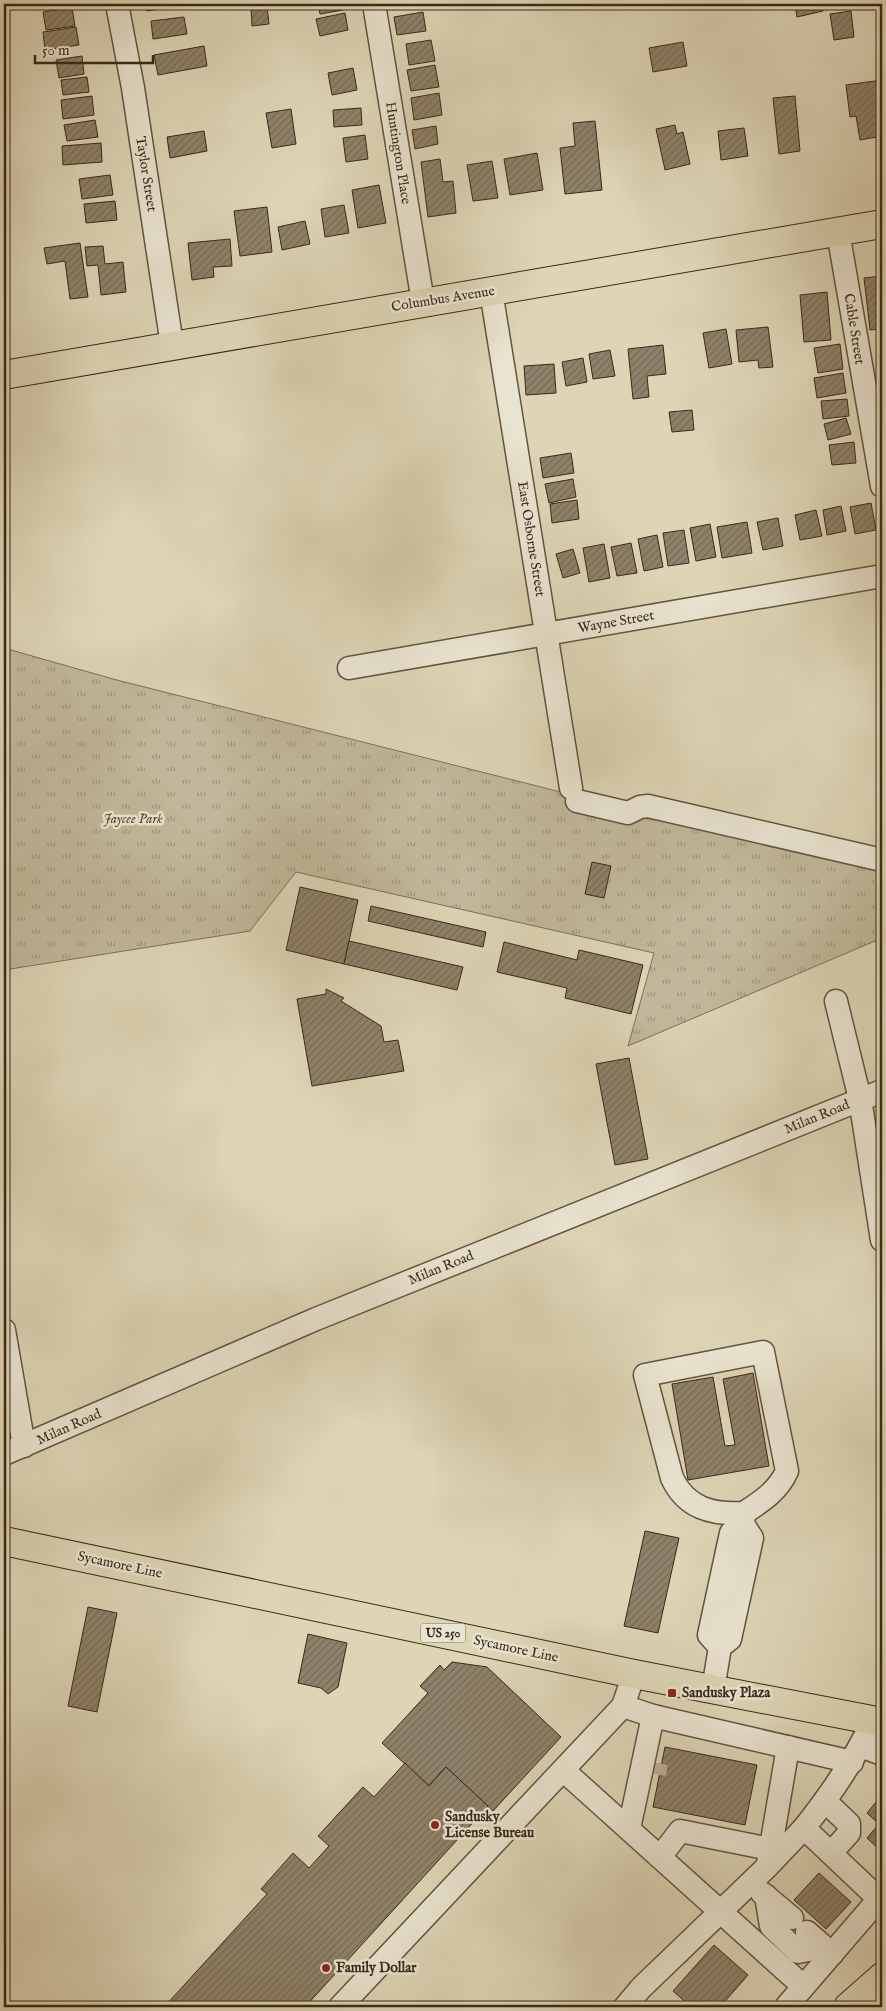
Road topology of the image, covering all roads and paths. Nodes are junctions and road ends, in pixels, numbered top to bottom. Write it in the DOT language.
graph roads {
  1 [pos="117,4"];
  2 [pos="374,4"];
  3 [pos="882,224"];
  4 [pos="838,232"];
  5 [pos="491,291"];
  6 [pos="423,302"];
  7 [pos="172,345"];
  8 [pos="4,375"];
  9 [pos="874,400"];
  10 [pos="882,486"];
  11 [pos="882,576"];
  12 [pos="546,634"];
  13 [pos="349,668"];
  14 [pos="882,860"];
  15 [pos="836,1001"];
  16 [pos="882,1091"];
  17 [pos="860,1099"];
  18 [pos="882,1240"];
  19 [pos="4,1330"];
  20 [pos="14,1450"];
  21 [pos="743,1519"];
  22 [pos="4,1541"];
  23 [pos="634,1674"];
  24 [pos="713,1689"];
  25 [pos="623,1706"];
  26 [pos="878,1721"];
  27 [pos="652,1723"];
  28 [pos="788,1747"];
  29 [pos="857,1754"];
  30 [pos="882,1754"];
  31 [pos="563,1770"];
  32 [pos="825,1801"];
  33 [pos="635,1806"];
  34 [pos="804,1828"];
  35 [pos="629,1829"];
  36 [pos="831,1853"];
  37 [pos="660,1857"];
  38 [pos="769,1858"];
  39 [pos="758,1889"];
  40 [pos="880,1900"];
  41 [pos="720,1913"];
  42 [pos="828,1950"];
  43 [pos="803,1986"];
  44 [pos="878,1987"];
  45 [pos="340,2007"];
  46 [pos="625,2007"];
  47 [pos="786,2007"];
  48 [pos="848,2007"];
  1 -- 7 [label="street, Taylor Street"];
  2 -- 6 [label="street, Huntington Place"];
  3 -- 4 [label="main road, Columbus Avenue"];
  4 -- 5 [label="main road, Columbus Avenue"];
  4 -- 9 [label="street, Cable Street"];
  5 -- 6 [label="main road, Columbus Avenue"];
  5 -- 12 [label="street, East Osborne Street"];
  6 -- 7 [label="main road, Columbus Avenue"];
  7 -- 8 [label="main road, Columbus Avenue"];
  9 -- 10 [label="street, Cable Street"];
  11 -- 12 [label="street, Wayne Street"];
  12 -- 13 [label="street, Wayne Street"];
  12 -- 14 [label="street, East Osborne Street"];
  15 -- 17 [label="street"];
  16 -- 17 [label="street, Milan Road"];
  17 -- 18 [label="street"];
  17 -- 20 [label="street, Milan Road"];
  19 -- 20 [label="street"];
  21 -- 21 [label="street"];
  21 -- 24 [label="street"];
  22 -- 23 [label="main road, Sycamore Line / US 250"];
  23 -- 24 [label="main road, Sycamore Line / US 250"];
  23 -- 25 [label="street"];
  24 -- 26 [label="main road, Sycamore Line / US 250"];
  25 -- 27 [label="street"];
  25 -- 31 [label="street"];
  26 -- 29 [label="street"];
  27 -- 28 [label="street"];
  27 -- 33 [label="street"];
  27 -- 33 [label="street"];
  28 -- 29 [label="street"];
  28 -- 38 [label="street"];
  29 -- 30 [label="street"];
  29 -- 32 [label="street"];
  31 -- 35 [label="street"];
  31 -- 45 [label="street"];
  32 -- 34 [label="street"];
  32 -- 36 [label="street"];
  33 -- 35 [label="street"];
  34 -- 36 [label="street"];
  34 -- 38 [label="street"];
  35 -- 37 [label="street"];
  36 -- 40 [label="street"];
  37 -- 38 [label="street"];
  37 -- 41 [label="street"];
  38 -- 39 [label="street"];
  39 -- 41 [label="street"];
  39 -- 42 [label="street"];
  39 -- 42 [label="street"];
  40 -- 42 [label="street"];
  41 -- 43 [label="street"];
  41 -- 46 [label="street"];
  42 -- 43 [label="street"];
  43 -- 47 [label="street"];
  44 -- 48 [label="main road"];
}
